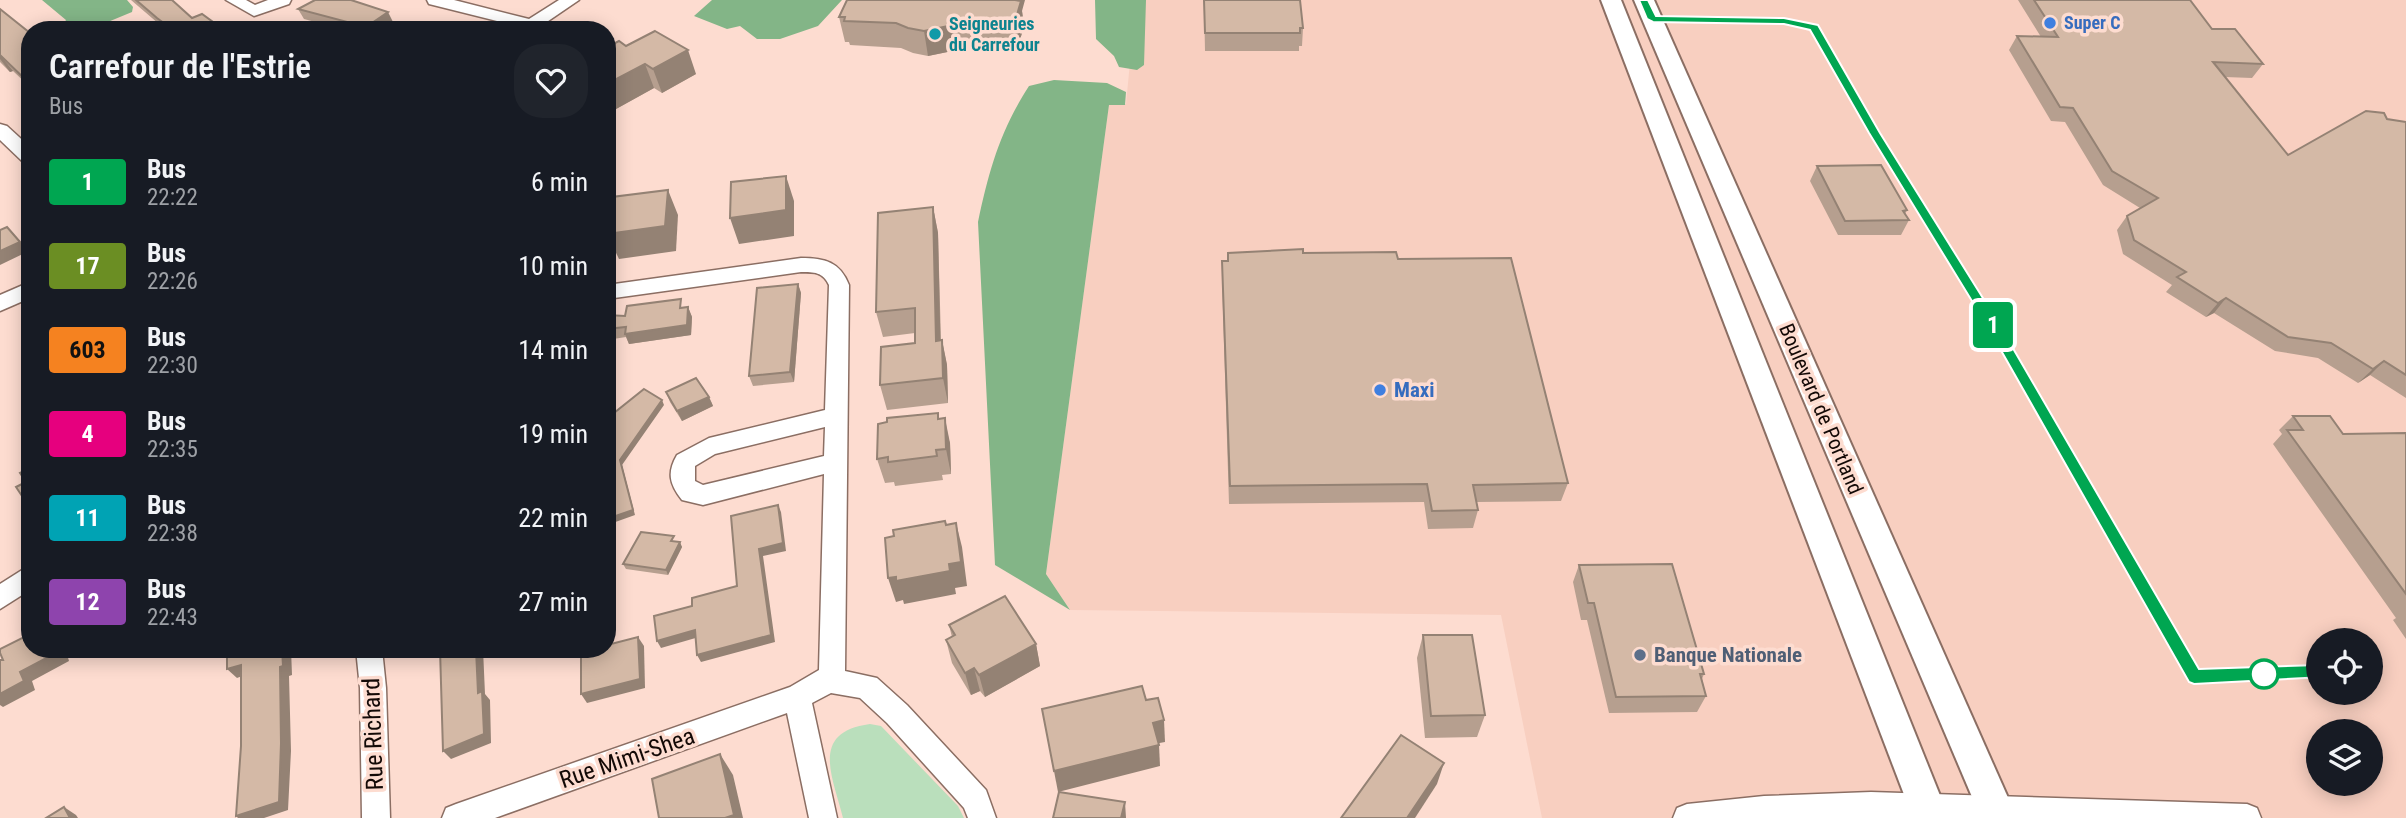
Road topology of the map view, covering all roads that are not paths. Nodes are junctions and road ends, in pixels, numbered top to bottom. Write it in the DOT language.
graph roads {
  1 [pos="234,0"];
  2 [pos="283,0"];
  3 [pos="435,0"];
  4 [pos="571,0"];
  5 [pos="1611,0"];
  6 [pos="1644,0"];
  7 [pos="507,21"];
  8 [pos="537,21"];
  9 [pos="0,130"];
  10 [pos="21,150"];
  11 [pos="616,291"];
  12 [pos="21,294"];
  13 [pos="0,304"];
  14 [pos="836,416"];
  15 [pos="836,462"];
  16 [pos="21,583"];
  17 [pos="0,598"];
  18 [pos="370,658"];
  19 [pos="828,680"];
  20 [pos="797,697"];
  21 [pos="1929,812"];
  22 [pos="1997,813"];
  23 [pos="376,818"];
  24 [pos="456,818"];
  25 [pos="823,818"];
  26 [pos="982,818"];
  27 [pos="1687,818"];
  28 [pos="2247,818"];
  1 -- 2 [label="street"];
  3 -- 7 [label="street"];
  4 -- 8 [label="street"];
  5 -- 21 [label="main road, Boulevard de Portland"];
  6 -- 22 [label="main road, Boulevard de Portland"];
  9 -- 10 [label="street"];
  11 -- 14 [label="street"];
  12 -- 13 [label="street"];
  14 -- 15 [label="street"];
  14 -- 15 [label="street"];
  15 -- 19 [label="street"];
  16 -- 17 [label="street"];
  18 -- 23 [label="street, Rue Richard"];
  19 -- 20 [label="street, Rue Mimi-Shea"];
  19 -- 26 [label="street"];
  20 -- 24 [label="street, Rue Mimi-Shea"];
  20 -- 25 [label="street"];
  21 -- 22 [label="street"];
  21 -- 27 [label="street"];
  22 -- 28 [label="street"];
}
